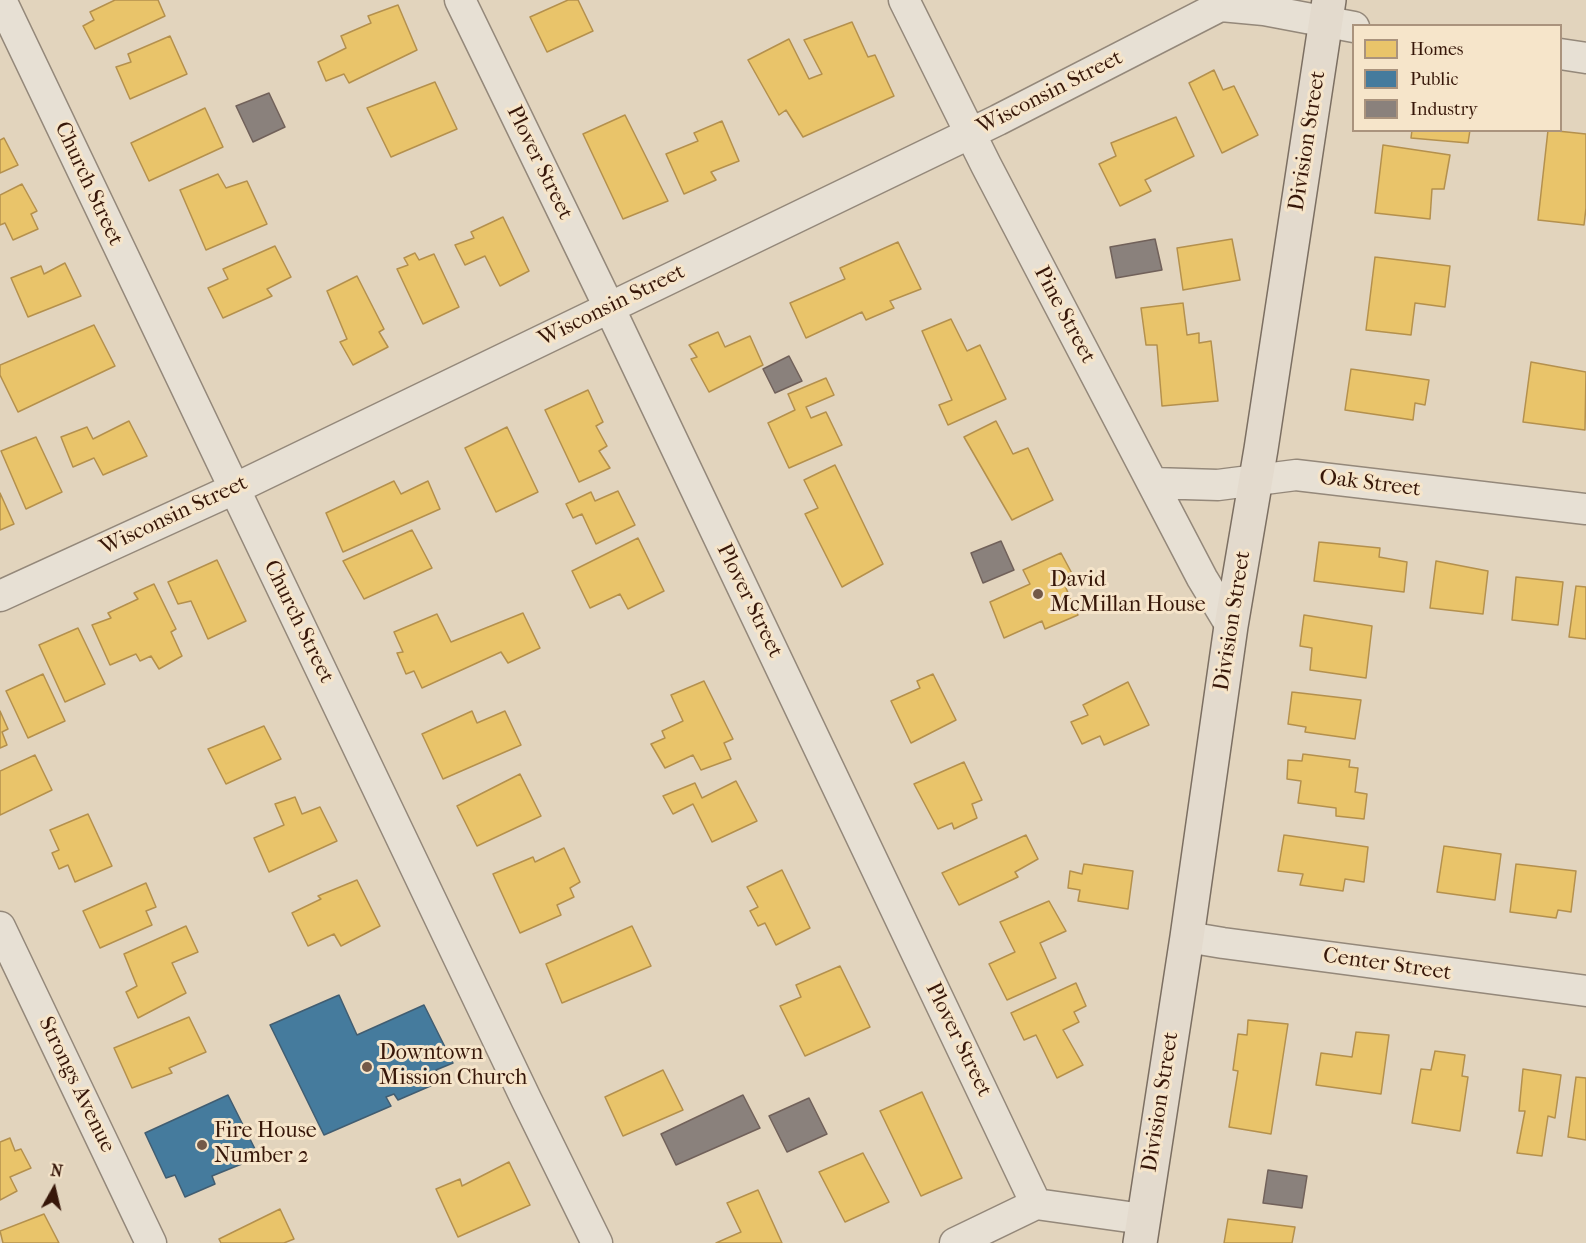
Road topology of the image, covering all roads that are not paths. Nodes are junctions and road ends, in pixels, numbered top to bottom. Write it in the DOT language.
graph roads {
  1 [pos="1,0"];
  2 [pos="459,0"];
  3 [pos="904,0"];
  4 [pos="1226,3"];
  5 [pos="1336,16"];
  6 [pos="1562,54"];
  7 [pos="1586,58"];
  8 [pos="969,134"];
  9 [pos="609,308"];
  10 [pos="1256,480"];
  11 [pos="1153,483"];
  12 [pos="234,489"];
  13 [pos="1586,509"];
  14 [pos="0,596"];
  15 [pos="1231,626"];
  16 [pos="0,927"];
  17 [pos="1187,937"];
  18 [pos="1586,992"];
  19 [pos="1036,1204"];
  20 [pos="1141,1231"];
  21 [pos="151,1243"];
  22 [pos="597,1243"];
  23 [pos="955,1243"];
  1 -- 12 [label="street, Church Street"];
  2 -- 9 [label="street, Plover Street"];
  3 -- 8 [label="street, Pine Street"];
  4 -- 5 [label="street"];
  4 -- 8 [label="street, Wisconsin Street"];
  5 -- 10 [label="main road, Division Street"];
  6 -- 7 [label="street"];
  8 -- 9 [label="street, Wisconsin Street"];
  8 -- 11 [label="street, Pine Street"];
  9 -- 12 [label="street, Wisconsin Street"];
  9 -- 19 [label="street, Plover Street"];
  10 -- 11 [label="street, Oak Street"];
  10 -- 13 [label="street, Oak Street"];
  10 -- 15 [label="main road, Division Street"];
  11 -- 15 [label="street, Pine Street"];
  12 -- 14 [label="street, Wisconsin Street"];
  12 -- 22 [label="street, Church Street"];
  15 -- 17 [label="main road, Division Street"];
  16 -- 21 [label="street, Strongs Avenue"];
  17 -- 18 [label="street, Center Street"];
  17 -- 20 [label="main road, Division Street"];
  19 -- 20 [label="street"];
  19 -- 23 [label="street"];
}
